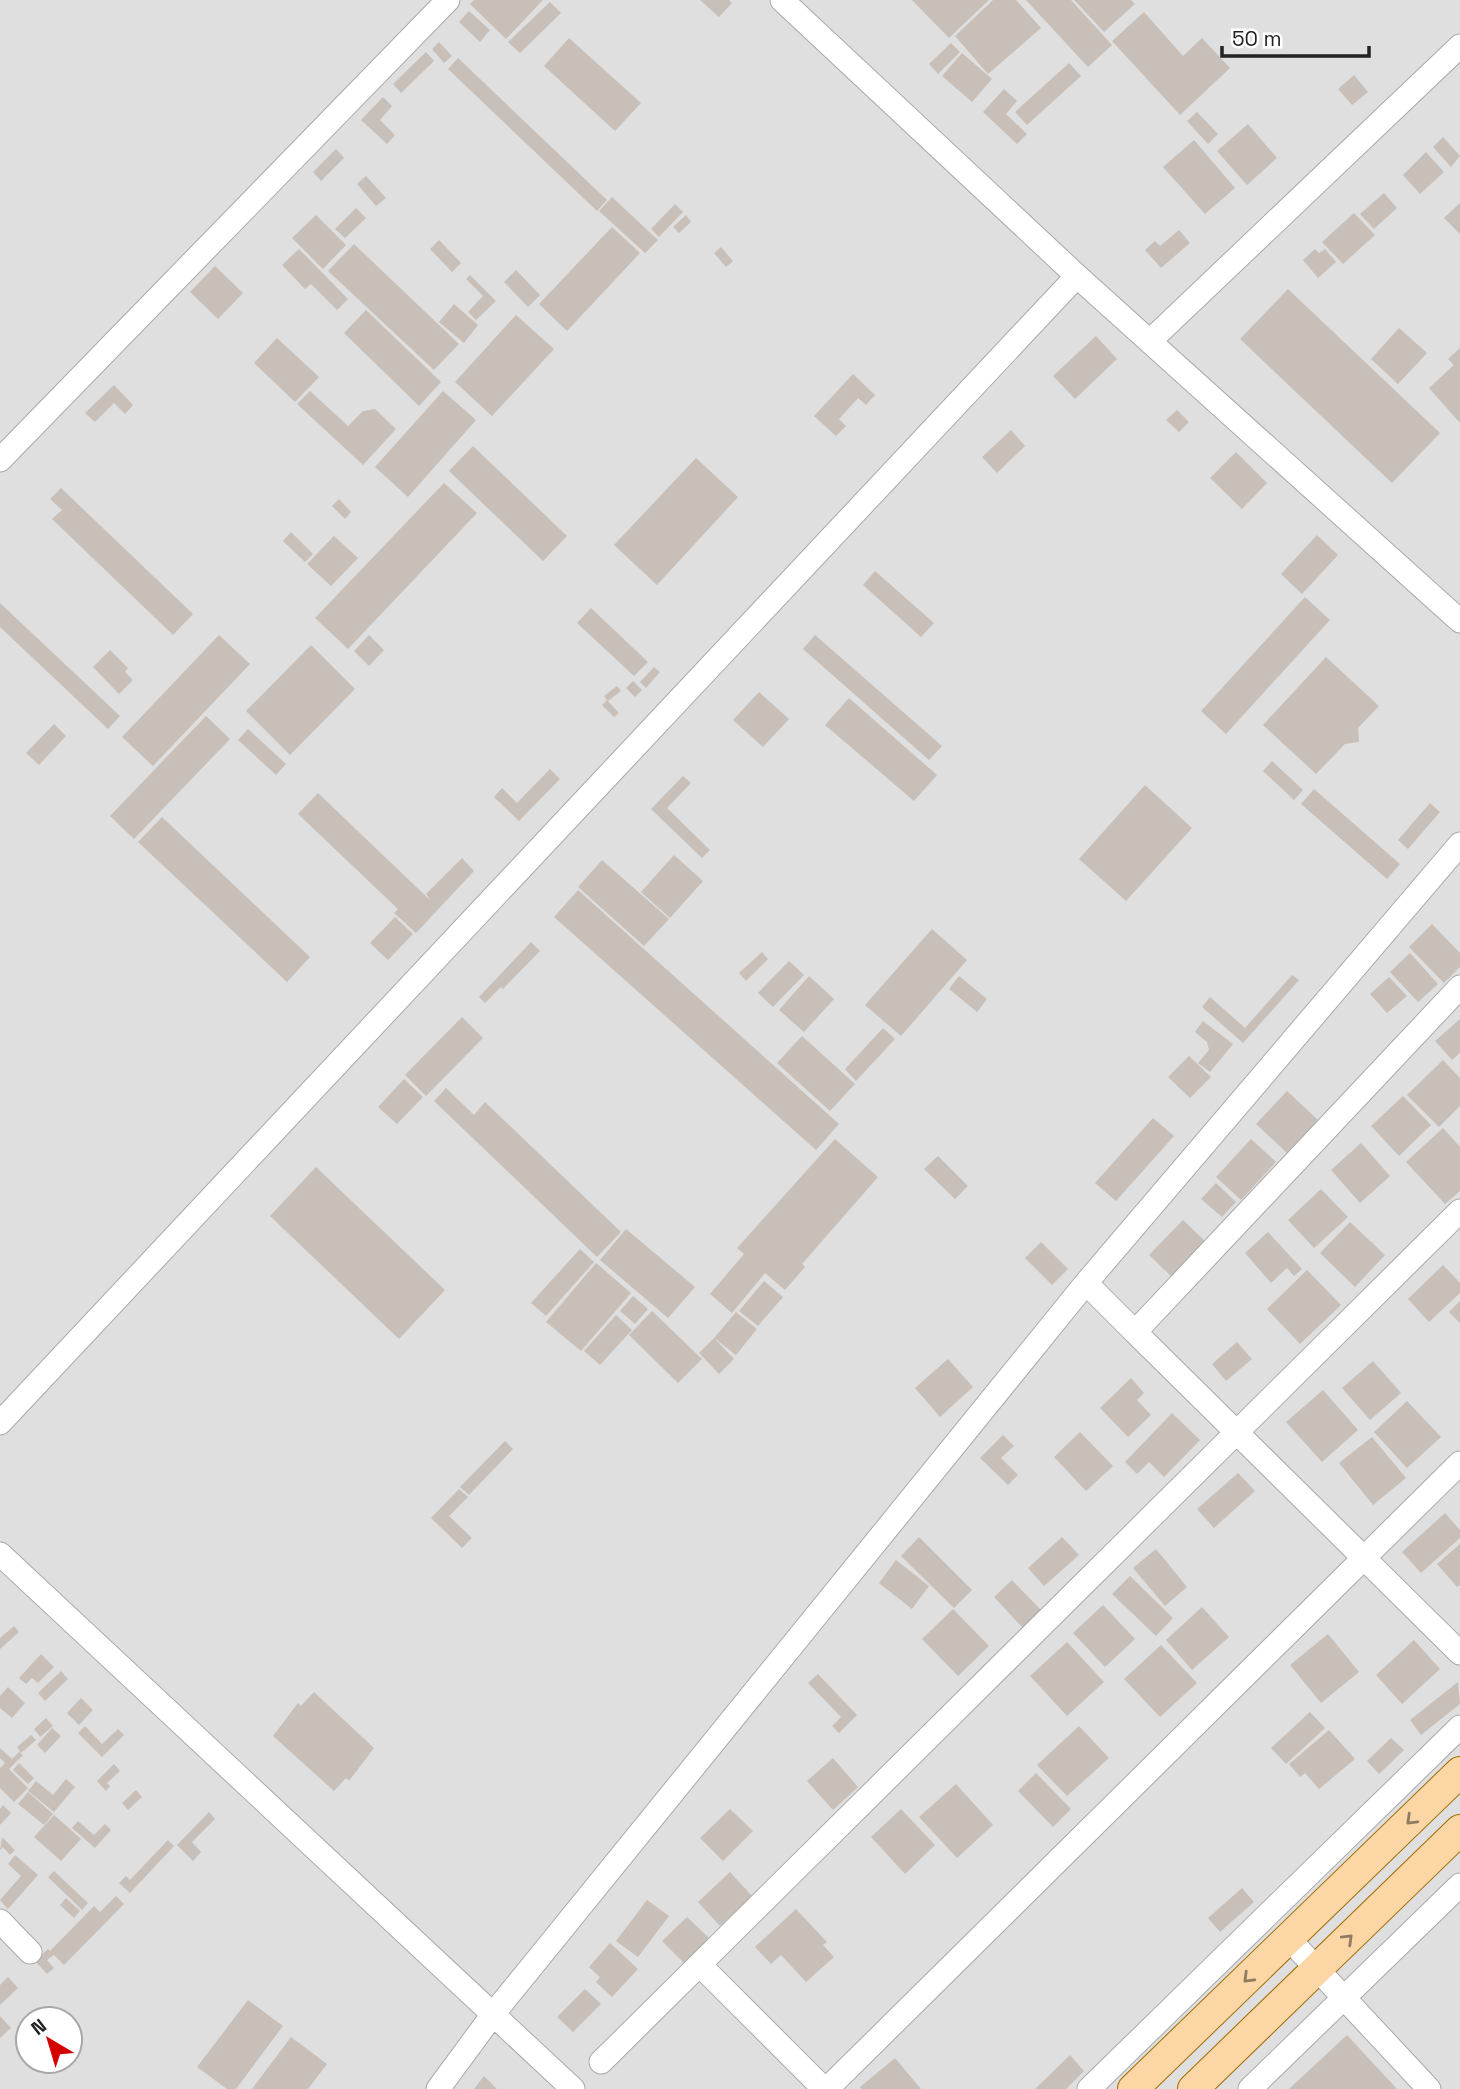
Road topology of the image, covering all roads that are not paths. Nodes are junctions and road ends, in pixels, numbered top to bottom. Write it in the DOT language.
graph roads {
  1 [pos="448,0"];
  2 [pos="782,0"];
  3 [pos="1460,46"];
  4 [pos="1077,276"];
  5 [pos="1150,341"];
  6 [pos="0,460"];
  7 [pos="1460,621"];
  8 [pos="1460,844"];
  9 [pos="1460,987"];
  10 [pos="1460,1212"];
  11 [pos="1086,1283"];
  12 [pos="1135,1332"];
  13 [pos="0,1423"];
  14 [pos="1235,1431"];
  15 [pos="1460,1463"];
  16 [pos="0,1554"];
  17 [pos="1364,1558"];
  18 [pos="1460,1653"];
  19 [pos="1460,1727"];
  20 [pos="1460,1772"];
  21 [pos="1460,1830"];
  22 [pos="1460,1885"];
  23 [pos="0,1921"];
  24 [pos="1289,1939"];
  25 [pos="30,1952"];
  26 [pos="700,1965"];
  27 [pos="1315,1971"];
  28 [pos="1343,1999"];
  29 [pos="494,2013"];
  30 [pos="601,2062"];
  31 [pos="439,2089"];
  32 [pos="573,2089"];
  33 [pos="825,2089"];
  34 [pos="1089,2089"];
  35 [pos="1133,2089"];
  36 [pos="1193,2089"];
  37 [pos="1250,2089"];
  38 [pos="1429,2089"];
  1 -- 6 [label="street"];
  2 -- 4 [label="street"];
  3 -- 5 [label="street"];
  4 -- 5 [label="street"];
  4 -- 13 [label="street"];
  5 -- 7 [label="street"];
  8 -- 11 [label="street"];
  9 -- 12 [label="street"];
  10 -- 14 [label="street"];
  11 -- 12 [label="street"];
  11 -- 29 [label="street"];
  12 -- 14 [label="street"];
  14 -- 17 [label="street"];
  14 -- 26 [label="street"];
  15 -- 17 [label="street"];
  16 -- 29 [label="street"];
  17 -- 18 [label="street"];
  17 -- 33 [label="street"];
  19 -- 34 [label="street"];
  20 -- 24 [label="main road, one-way"];
  27 -- 21 [label="main road, one-way"];
  22 -- 28 [label="street"];
  23 -- 25 [label="street"];
  24 -- 27 [label="street"];
  24 -- 35 [label="main road, one-way"];
  26 -- 30 [label="street"];
  26 -- 33 [label="street"];
  27 -- 28 [label="street"];
  27 -- 36 [label="main road"];
  28 -- 37 [label="street"];
  28 -- 38 [label="street"];
  29 -- 31 [label="street"];
  29 -- 32 [label="street"];
}
